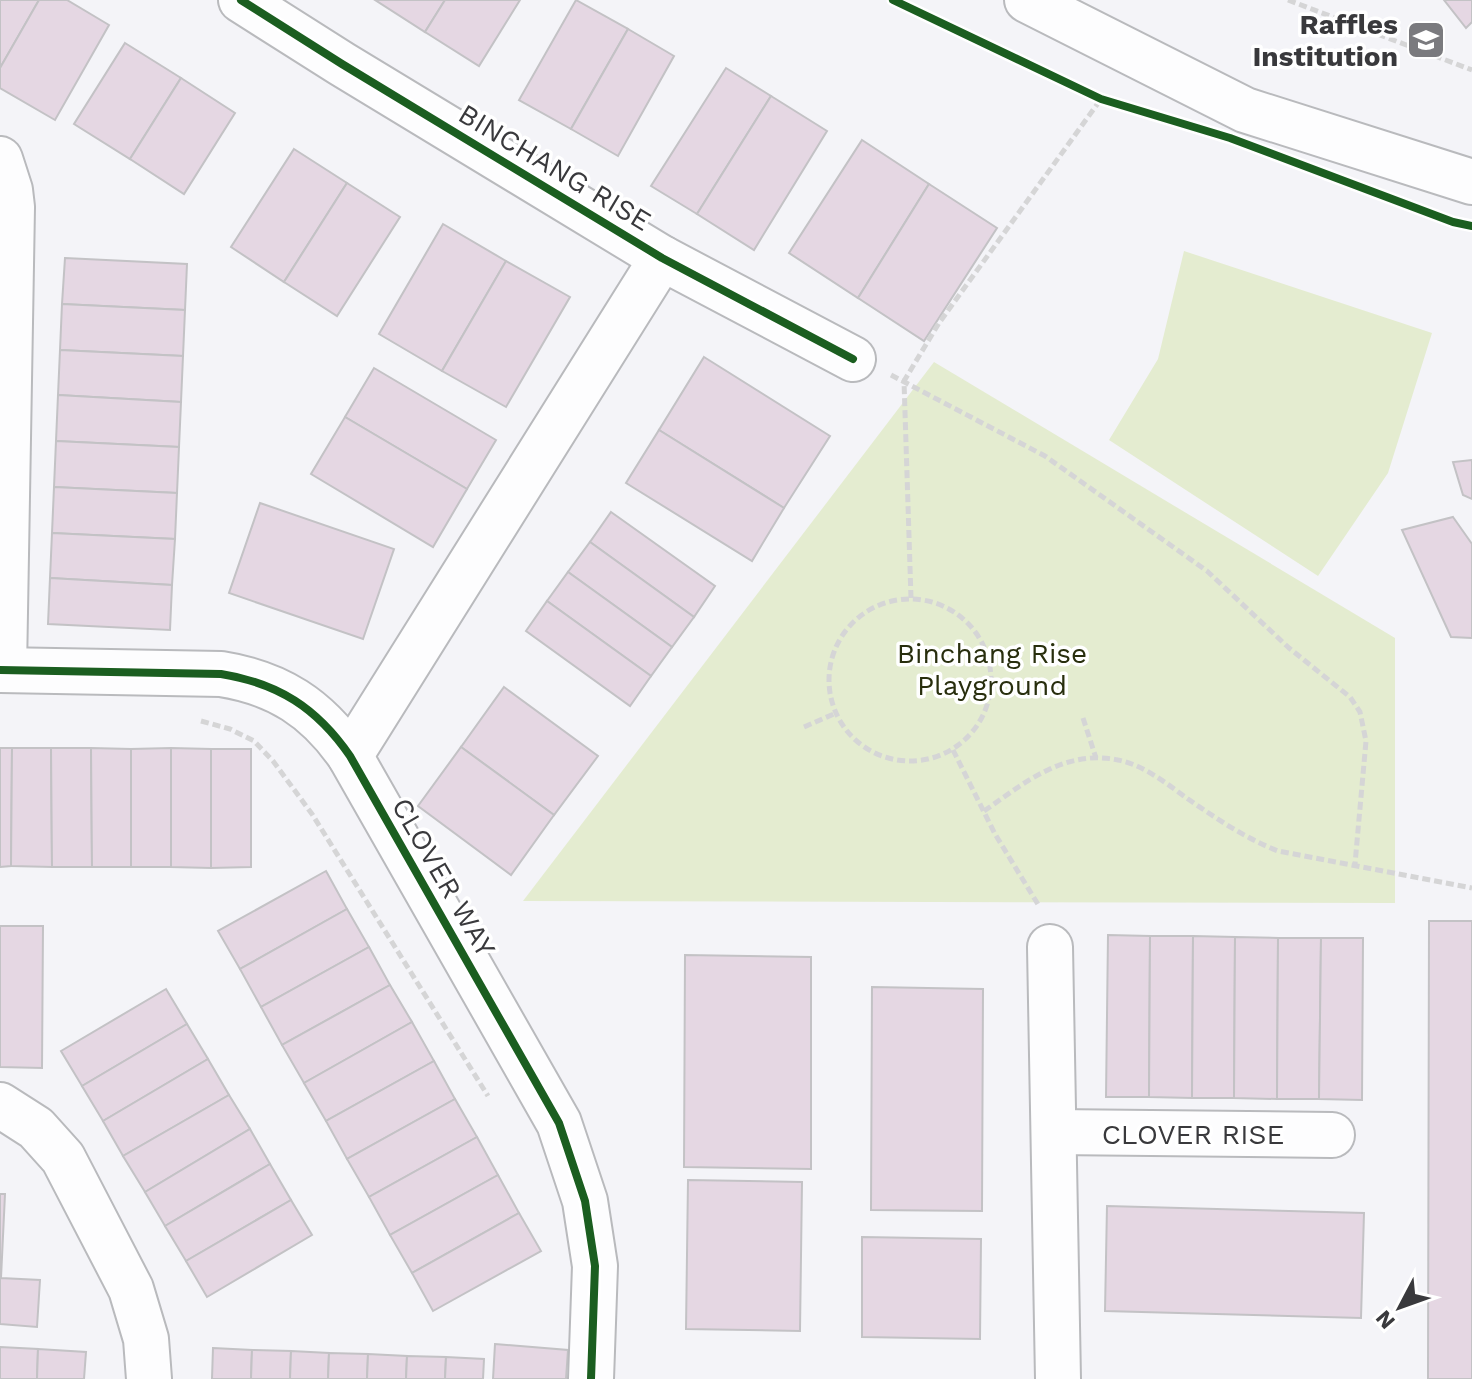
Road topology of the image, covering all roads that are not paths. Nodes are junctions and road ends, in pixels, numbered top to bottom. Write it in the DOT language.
graph roads {
  1 [pos="241,0"];
  2 [pos="1027,0"];
  3 [pos="1086,0"];
  4 [pos="1472,158"];
  5 [pos="0,159"];
  6 [pos="1472,182"];
  7 [pos="662,258"];
  8 [pos="853,359"];
  9 [pos="2,670"];
  10 [pos="350,756"];
  11 [pos="1050,947"];
  12 [pos="0,1105"];
  13 [pos="1054,1132"];
  14 [pos="1332,1135"];
  15 [pos="149,1379"];
  16 [pos="591,1379"];
  17 [pos="1058,1379"];
  1 -- 7 [label="street, BINCHANG RISE"];
  2 -- 6 [label="street"];
  3 -- 4 [label="street"];
  5 -- 9 [label="street"];
  7 -- 8 [label="street, BINCHANG RISE"];
  7 -- 10 [label="street, BINCHANG RISE"];
  9 -- 10 [label="street, CLOVER WAY"];
  10 -- 16 [label="street, CLOVER WAY"];
  11 -- 13 [label="street"];
  12 -- 15 [label="street"];
  13 -- 14 [label="street, CLOVER RISE"];
  13 -- 17 [label="street"];
}
